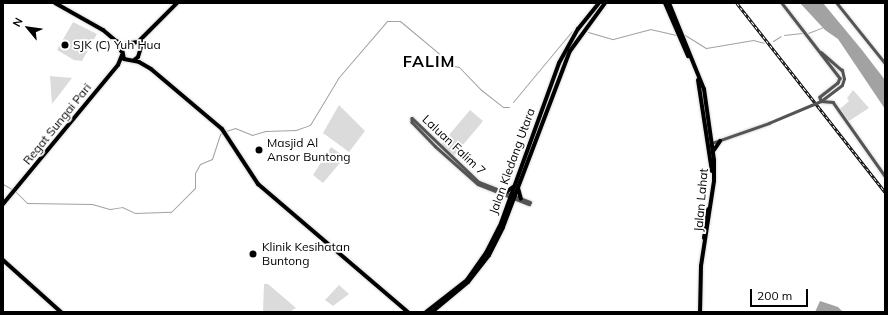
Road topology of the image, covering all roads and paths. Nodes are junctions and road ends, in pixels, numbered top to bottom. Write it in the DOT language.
graph roads {
  1 [pos="55,3"];
  2 [pos="178,3"];
  3 [pos="599,3"];
  4 [pos="605,3"];
  5 [pos="666,3"];
  6 [pos="669,3"];
  7 [pos="782,3"];
  8 [pos="837,3"];
  9 [pos="116,41"];
  10 [pos="130,44"];
  11 [pos="817,48"];
  12 [pos="139,52"];
  13 [pos="122,53"];
  14 [pos="130,61"];
  15 [pos="885,63"];
  16 [pos="118,65"];
  17 [pos="151,69"];
  18 [pos="841,70"];
  19 [pos="835,71"];
  20 [pos="704,117"];
  21 [pos="412,118"];
  22 [pos="710,130"];
  23 [pos="719,141"];
  24 [pos="712,143"];
  25 [pos="713,170"];
  26 [pos="885,176"];
  27 [pos="516,187"];
  28 [pos="505,194"];
  29 [pos="512,196"];
  30 [pos="521,200"];
  31 [pos="529,203"];
  32 [pos="3,204"];
  33 [pos="509,204"];
  34 [pos="3,260"];
  35 [pos="60,312"];
  36 [pos="408,312"];
  37 [pos="426,312"];
  38 [pos="432,312"];
  39 [pos="700,312"];
  1 -- 9 [label="main road"];
  2 -- 10 [label="main road, Regat Sungai Pari"];
  2 -- 12 [label="main road"];
  3 -- 27 [label="main road, Jalan Kledang Utara"];
  4 -- 27 [label="main road, Jalan Kledang Utara"];
  5 -- 20 [label="main road"];
  6 -- 22 [label="main road"];
  7 -- 11 [label="street"];
  8 -- 15 [label="street"];
  9 -- 10 [label="main road"];
  9 -- 13 [label="main road"];
  10 -- 12 [label="main road"];
  10 -- 13 [label="main road, Regat Sungai Pari"];
  11 -- 18 [label="street"];
  11 -- 19 [label="street"];
  12 -- 14 [label="main road"];
  12 -- 17 [label="main road"];
  13 -- 14 [label="main road"];
  13 -- 16 [label="main road, Regat Sungai Pari"];
  14 -- 16 [label="main road"];
  14 -- 17 [label="main road"];
  16 -- 32 [label="main road, Regat Sungai Pari"];
  17 -- 36 [label="main road"];
  18 -- 19 [label="street"];
  18 -- 23 [label="street, bridge"];
  19 -- 26 [label="street"];
  20 -- 24 [label="main road"];
  20 -- 25 [label="main road"];
  21 -- 28 [label="street, Laluan Falim 7"];
  22 -- 23 [label="main road"];
  22 -- 24 [label="main road"];
  23 -- 24 [label="street"];
  23 -- 25 [label="main road"];
  24 -- 25 [label="main road"];
  25 -- 39 [label="main road, Jalan Lahat"];
  27 -- 28 [label="main road"];
  27 -- 29 [label="main road, Jalan Kledang Utara"];
  27 -- 30 [label="main road"];
  28 -- 29 [label="street, Laluan Falim 7"];
  28 -- 33 [label="main road"];
  29 -- 30 [label="street, Laluan Falim 7"];
  29 -- 33 [label="main road, Jalan Kledang Utara"];
  30 -- 31 [label="street, Laluan Falim 7"];
  30 -- 33 [label="main road"];
  33 -- 37 [label="main road, Jalan Kledang Utara"];
  33 -- 38 [label="main road, Jalan Kledang Utara"];
  34 -- 35 [label="main road"];
}
